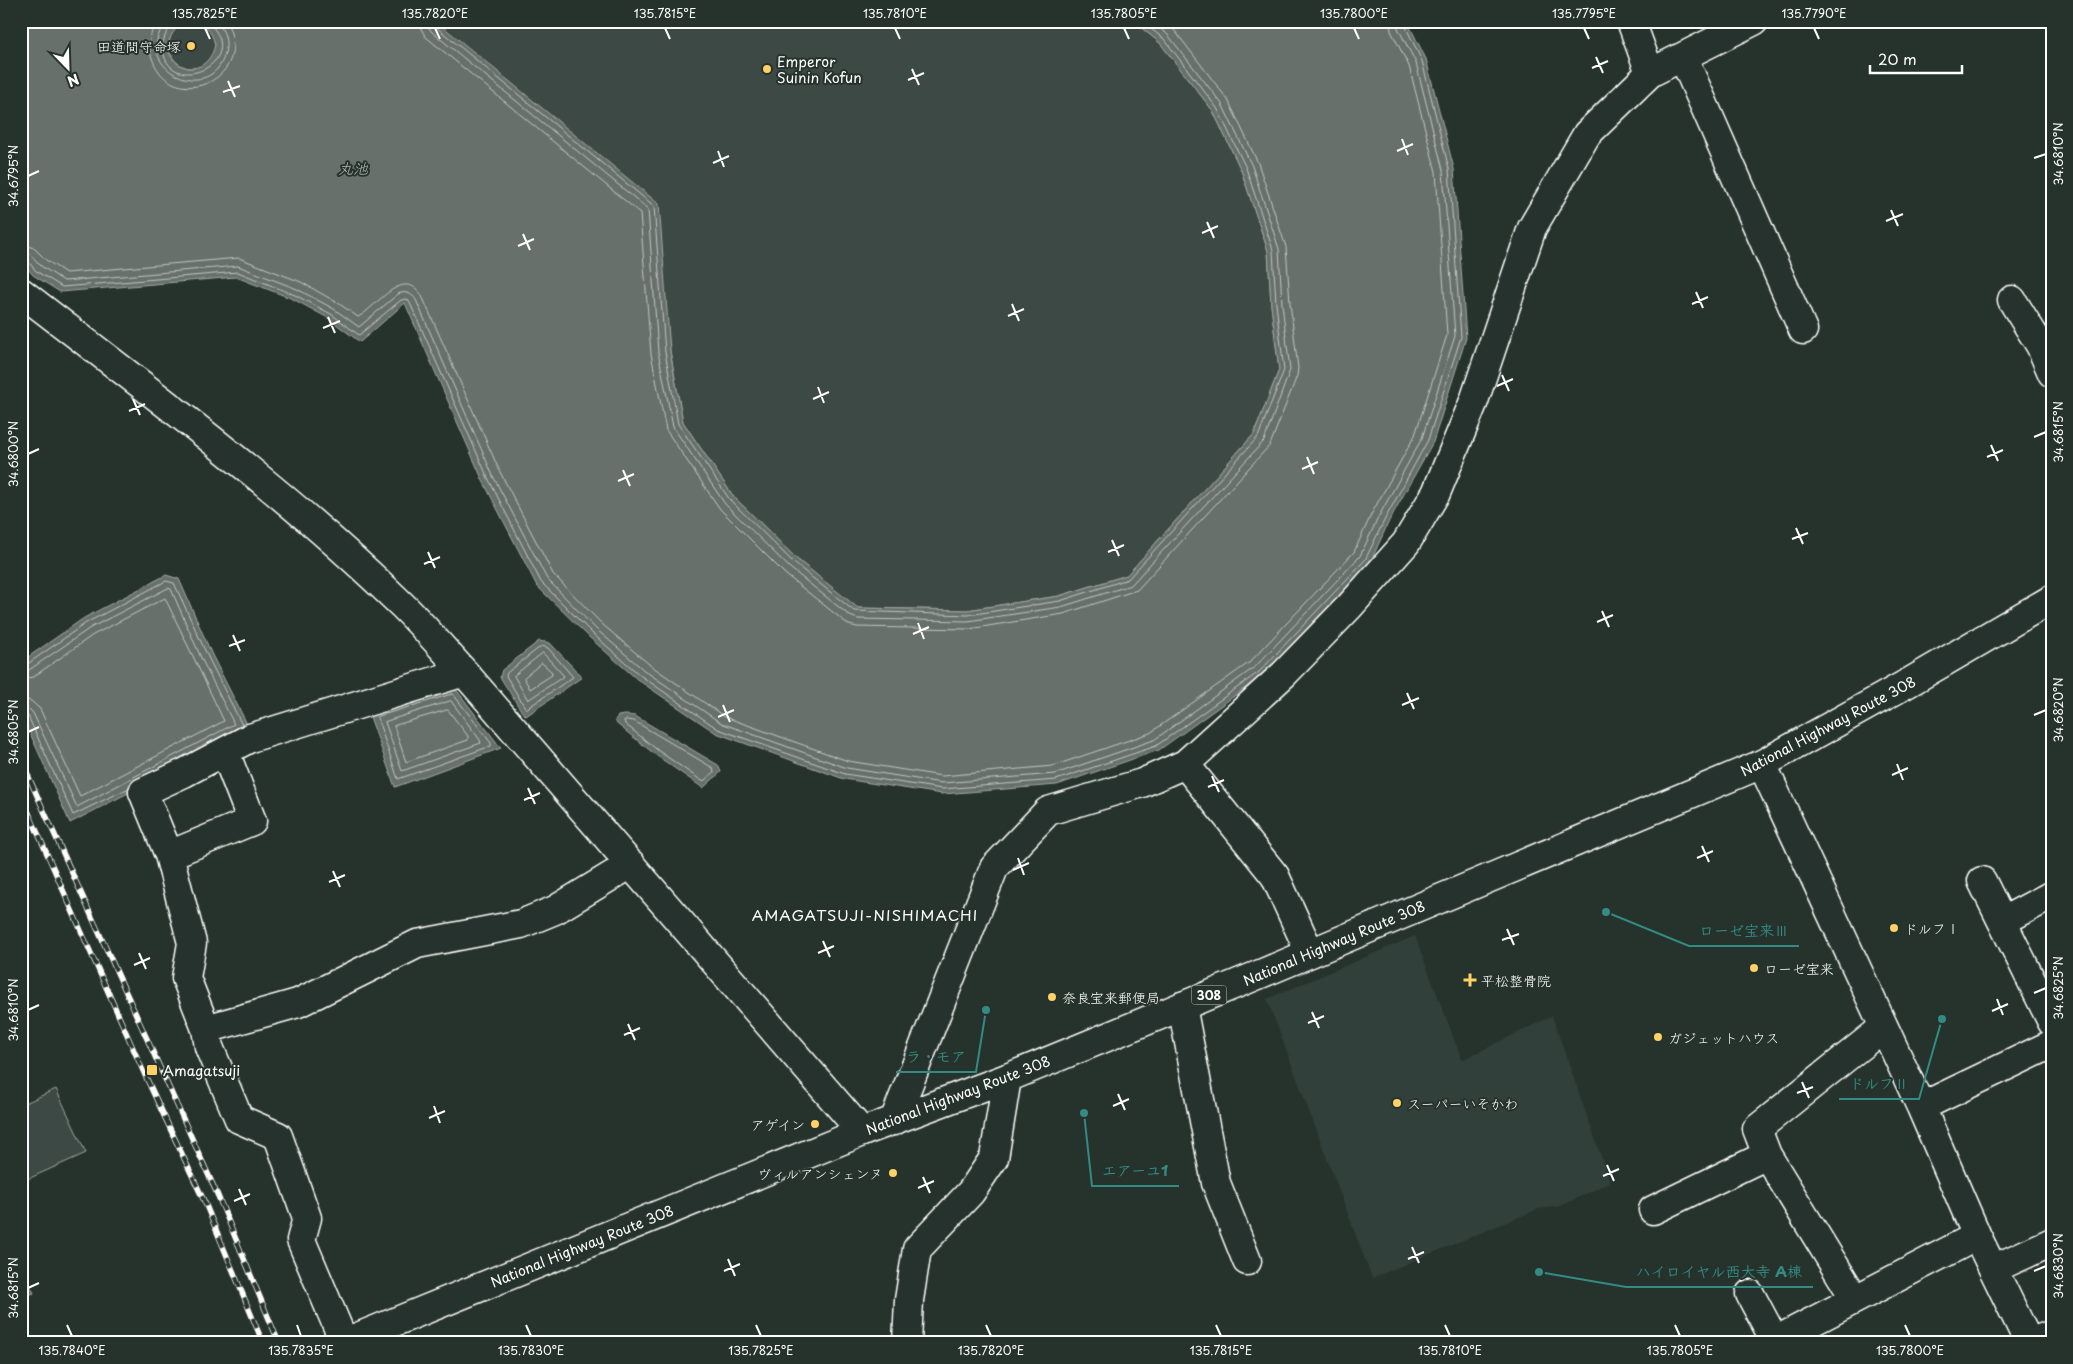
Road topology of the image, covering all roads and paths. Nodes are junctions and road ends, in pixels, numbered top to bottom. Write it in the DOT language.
graph roads {
  1 [pos="1631,21"];
  2 [pos="1754,21"];
  3 [pos="1683,57"];
  4 [pos="1650,73"];
  5 [pos="21,292"];
  6 [pos="2012,300"];
  7 [pos="1803,330"];
  8 [pos="2052,372"];
  9 [pos="2052,598"];
  10 [pos="464,672"];
  11 [pos="225,752"];
  12 [pos="1185,764"];
  13 [pos="1762,764"];
  14 [pos="168,854"];
  15 [pos="631,864"];
  16 [pos="1982,880"];
  17 [pos="2052,895"];
  18 [pos="2003,922"];
  19 [pos="1310,953"];
  20 [pos="1182,1006"];
  21 [pos="2052,1022"];
  22 [pos="1884,1027"];
  23 [pos="206,1028"];
  24 [pos="2052,1044"];
  25 [pos="1007,1078"];
  26 [pos="1921,1107"];
  27 [pos="894,1121"];
  28 [pos="862,1132"];
  29 [pos="1767,1155"];
  30 [pos="1653,1210"];
  31 [pos="1977,1236"];
  32 [pos="2052,1242"];
  33 [pos="1247,1261"];
  34 [pos="1993,1269"];
  35 [pos="1750,1294"];
  36 [pos="1855,1299"];
  37 [pos="2052,1334"];
  38 [pos="344,1343"];
  39 [pos="908,1343"];
  40 [pos="2030,1343"];
  1 -- 4 [label="main road"];
  2 -- 3 [label="main road"];
  3 -- 4 [label="main road"];
  3 -- 7 [label="main road"];
  4 -- 12 [label="main road"];
  5 -- 10 [label="main road"];
  6 -- 8 [label="main road"];
  9 -- 13 [label="main road, National Highway Route 308 / 308"];
  10 -- 11 [label="main road"];
  10 -- 15 [label="main road"];
  11 -- 14 [label="main road"];
  11 -- 14 [label="main road"];
  12 -- 19 [label="main road"];
  12 -- 27 [label="main road"];
  13 -- 19 [label="main road, National Highway Route 308 / 308"];
  13 -- 22 [label="main road"];
  14 -- 23 [label="main road"];
  15 -- 23 [label="main road"];
  15 -- 28 [label="main road"];
  16 -- 18 [label="main road"];
  17 -- 18 [label="main road"];
  18 -- 21 [label="main road"];
  19 -- 20 [label="main road, National Highway Route 308 / 308"];
  20 -- 25 [label="main road, National Highway Route 308 / 308"];
  20 -- 33 [label="main road"];
  22 -- 26 [label="main road"];
  22 -- 29 [label="main road"];
  23 -- 38 [label="main road"];
  24 -- 26 [label="main road"];
  25 -- 27 [label="main road, National Highway Route 308 / 308"];
  25 -- 39 [label="main road"];
  26 -- 31 [label="main road"];
  27 -- 28 [label="main road, National Highway Route 308 / 308"];
  28 -- 38 [label="main road, National Highway Route 308 / 308"];
  29 -- 30 [label="main road"];
  29 -- 36 [label="main road"];
  31 -- 34 [label="main road"];
  31 -- 36 [label="main road"];
  32 -- 34 [label="main road"];
  34 -- 40 [label="main road"];
  35 -- 36 [label="main road"];
  37 -- 40 [label="main road"];
}
